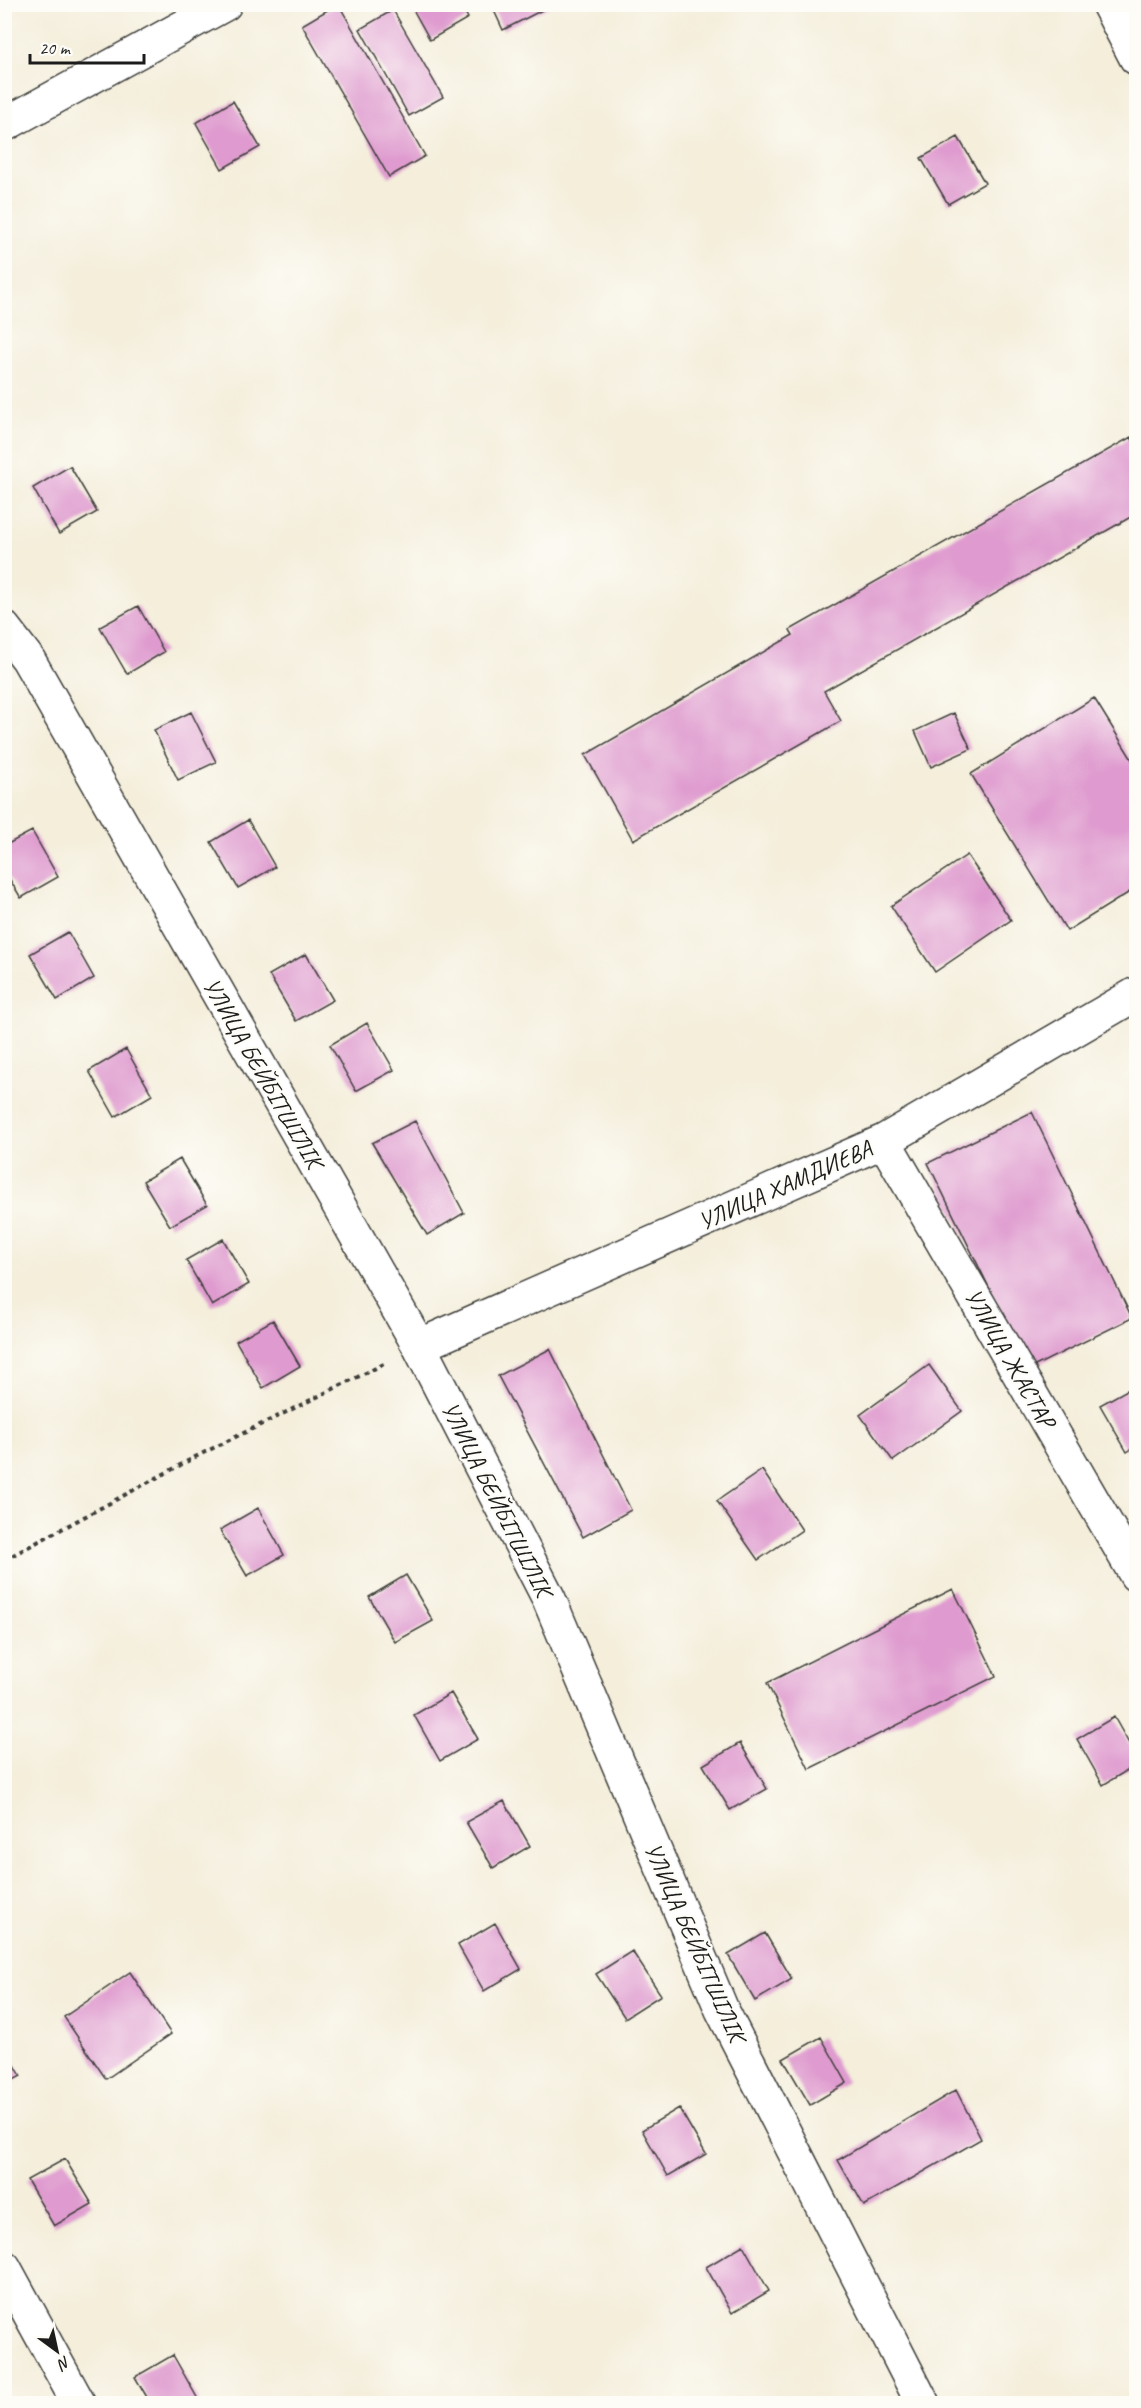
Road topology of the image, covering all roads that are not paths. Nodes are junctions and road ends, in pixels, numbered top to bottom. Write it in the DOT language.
graph roads {
  1 [pos="225,4"];
  2 [pos="1108,4"];
  3 [pos="1137,58"];
  4 [pos="4,124"];
  5 [pos="4,628"];
  6 [pos="1137,994"];
  7 [pos="884,1141"];
  8 [pos="419,1346"];
  9 [pos="1137,1575"];
  10 [pos="4,2267"];
  11 [pos="79,2403"];
  12 [pos="923,2403"];
  1 -- 4 [label="street"];
  2 -- 3 [label="street"];
  5 -- 8 [label="street, УЛИЦА БЕЙБІТШІЛІК"];
  6 -- 7 [label="street, УЛИЦА ХАМДИЕВА"];
  7 -- 8 [label="street, УЛИЦА ХАМДИЕВА"];
  7 -- 9 [label="street, УЛИЦА ЖАСТАР"];
  8 -- 12 [label="street, УЛИЦА БЕЙБІТШІЛІК"];
  10 -- 11 [label="street"];
}
